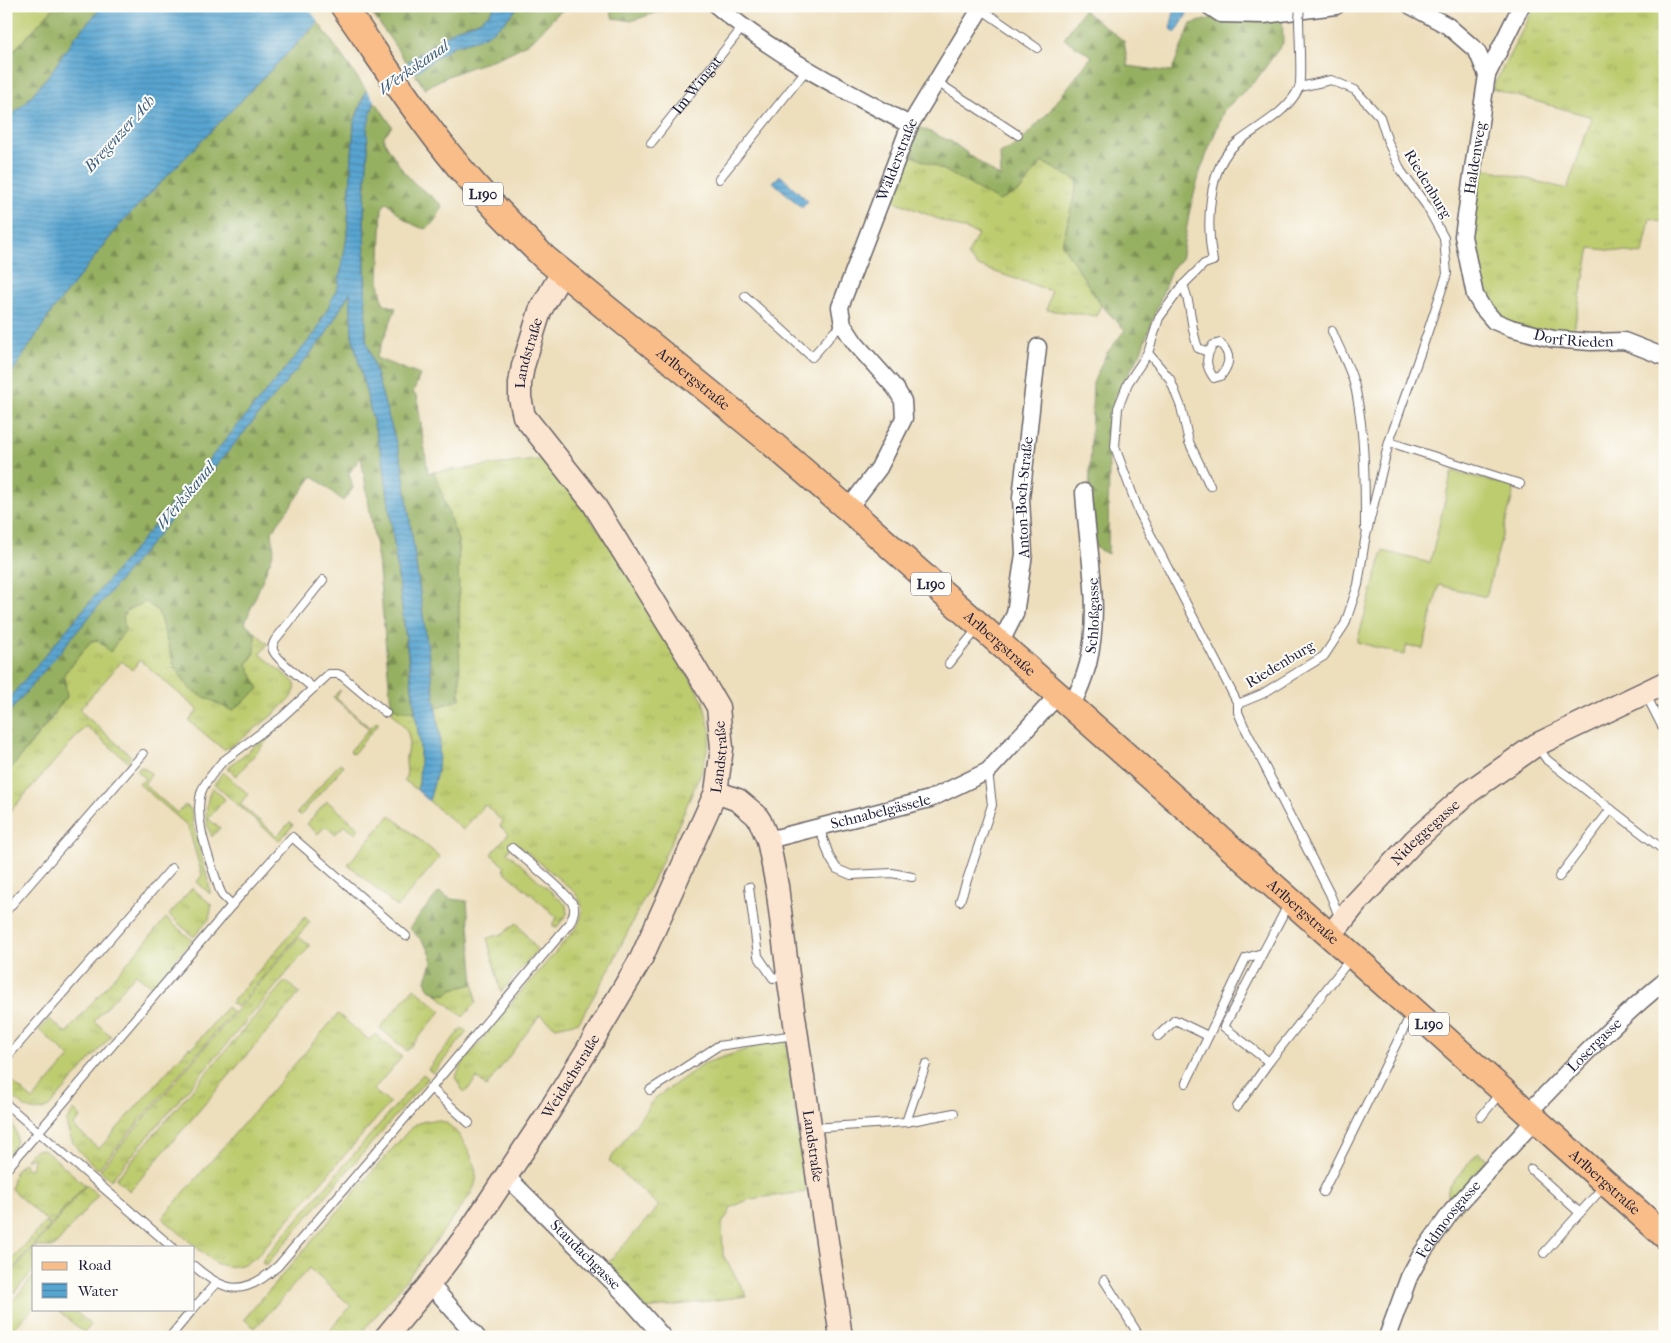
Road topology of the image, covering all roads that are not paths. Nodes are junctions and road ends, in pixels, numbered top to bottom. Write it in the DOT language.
graph roads {
  1 [pos="343,6"];
  2 [pos="717,6"];
  3 [pos="1209,6"];
  4 [pos="1300,6"];
  5 [pos="1336,6"];
  6 [pos="1411,6"];
  7 [pos="1521,6"];
  8 [pos="981,8"];
  9 [pos="1231,10"];
  10 [pos="742,28"];
  11 [pos="1037,48"];
  12 [pos="807,69"];
  13 [pos="1486,76"];
  14 [pos="937,82"];
  15 [pos="1300,86"];
  16 [pos="910,124"];
  17 [pos="1018,135"];
  18 [pos="651,143"];
  19 [pos="719,179"];
  20 [pos="1463,236"];
  21 [pos="1444,238"];
  22 [pos="564,275"];
  23 [pos="1183,285"];
  24 [pos="745,296"];
  25 [pos="843,325"];
  26 [pos="1510,328"];
  27 [pos="1332,331"];
  28 [pos="1038,347"];
  29 [pos="1208,352"];
  30 [pos="1148,354"];
  31 [pos="1665,357"];
  32 [pos="1389,442"];
  33 [pos="1520,484"];
  34 [pos="1210,486"];
  35 [pos="1084,492"];
  36 [pos="848,509"];
  37 [pos="1365,540"];
  38 [pos="323,580"];
  39 [pos="979,626"];
  40 [pos="1000,644"];
  41 [pos="949,664"];
  42 [pos="1665,684"];
  43 [pos="313,688"];
  44 [pos="1645,694"];
  45 [pos="1065,701"];
  46 [pos="1238,704"];
  47 [pos="386,713"];
  48 [pos="1665,732"];
  49 [pos="1536,745"];
  50 [pos="142,754"];
  51 [pos="988,770"];
  52 [pos="716,792"];
  53 [pos="1611,810"];
  54 [pos="819,827"];
  55 [pos="768,840"];
  56 [pos="512,848"];
  57 [pos="1665,851"];
  58 [pos="172,868"];
  59 [pos="912,877"];
  60 [pos="1559,877"];
  61 [pos="749,887"];
  62 [pos="960,901"];
  63 [pos="1290,901"];
  64 [pos="232,905"];
  65 [pos="6,911"];
  66 [pos="1335,929"];
  67 [pos="406,936"];
  68 [pos="1262,953"];
  69 [pos="1353,956"];
  70 [pos="788,975"];
  71 [pos="1665,981"];
  72 [pos="1412,1010"];
  73 [pos="797,1035"];
  74 [pos="1158,1036"];
  75 [pos="1208,1036"];
  76 [pos="6,1058"];
  77 [pos="1269,1062"];
  78 [pos="926,1064"];
  79 [pos="1186,1083"];
  80 [pos="431,1088"];
  81 [pos="650,1090"];
  82 [pos="1502,1090"];
  83 [pos="6,1104"];
  84 [pos="1237,1107"];
  85 [pos="954,1113"];
  86 [pos="1531,1116"];
  87 [pos="1481,1117"];
  88 [pos="906,1122"];
  89 [pos="469,1123"];
  90 [pos="811,1128"];
  91 [pos="39,1132"];
  92 [pos="1531,1169"];
  93 [pos="6,1170"];
  94 [pos="506,1176"];
  95 [pos="1606,1183"];
  96 [pos="1323,1192"];
  97 [pos="1580,1212"];
  98 [pos="1665,1236"];
  99 [pos="171,1246"];
  100 [pos="1544,1253"];
  101 [pos="195,1267"];
  102 [pos="1104,1280"];
  103 [pos="216,1283"];
  104 [pos="429,1285"];
  105 [pos="195,1307"];
  106 [pos="192,1310"];
  107 [pos="170,1337"];
  108 [pos="386,1337"];
  109 [pos="477,1337"];
  110 [pos="663,1337"];
  111 [pos="841,1337"];
  112 [pos="1140,1337"];
  113 [pos="1387,1337"];
  1 -- 22 [label="main road, Arlbergstraße / L190"];
  2 -- 10 [label="street"];
  3 -- 9 [label="street"];
  4 -- 15 [label="lane, bridge"];
  5 -- 9 [label="street"];
  6 -- 13 [label="street, Haldenweg"];
  7 -- 13 [label="street"];
  8 -- 11 [label="lane"];
  8 -- 14 [label="street, Wälderstraße"];
  10 -- 12 [label="street"];
  10 -- 18 [label="lane, Im Wingat"];
  12 -- 16 [label="street"];
  12 -- 19 [label="lane"];
  13 -- 20 [label="street, Haldenweg"];
  14 -- 16 [label="street, Wälderstraße"];
  14 -- 17 [label="lane"];
  15 -- 21 [label="lane, Riedenburg"];
  15 -- 23 [label="lane"];
  16 -- 25 [label="street, Wälderstraße"];
  20 -- 21 [label="lane"];
  20 -- 26 [label="street, Haldenweg"];
  21 -- 32 [label="lane, Riedenburg"];
  22 -- 36 [label="main road, Arlbergstraße / L190"];
  22 -- 52 [label="street, Landstraße"];
  23 -- 29 [label="lane"];
  23 -- 30 [label="lane"];
  24 -- 25 [label="lane"];
  25 -- 36 [label="street"];
  26 -- 31 [label="street, Dorf Rieden"];
  27 -- 37 [label="lane"];
  28 -- 40 [label="street, Anton-Boch-Straße"];
  30 -- 34 [label="lane"];
  30 -- 46 [label="lane"];
  32 -- 33 [label="lane"];
  32 -- 37 [label="lane, Riedenburg"];
  35 -- 45 [label="street, Schloßgasse"];
  36 -- 39 [label="main road, Arlbergstraße / L190"];
  37 -- 46 [label="lane, Riedenburg"];
  38 -- 43 [label="lane"];
  39 -- 40 [label="main road, Arlbergstraße / L190"];
  39 -- 41 [label="lane"];
  40 -- 45 [label="main road, Arlbergstraße / L190"];
  42 -- 44 [label="street, Nideggegasse"];
  43 -- 47 [label="lane"];
  43 -- 64 [label="lane"];
  44 -- 48 [label="lane"];
  44 -- 49 [label="street, Nideggegasse"];
  45 -- 51 [label="street, Schnabelgässele"];
  45 -- 63 [label="main road, Arlbergstraße / L190"];
  46 -- 66 [label="lane"];
  49 -- 53 [label="lane"];
  49 -- 66 [label="street, Nideggegasse"];
  50 -- 65 [label="lane"];
  51 -- 54 [label="street, Schnabelgässele"];
  51 -- 62 [label="lane"];
  52 -- 55 [label="street, Landstraße"];
  52 -- 94 [label="street, Weidachstraße"];
  53 -- 57 [label="lane"];
  53 -- 60 [label="lane"];
  54 -- 55 [label="street, Schnabelgässele"];
  54 -- 59 [label="lane"];
  55 -- 70 [label="street, Landstraße"];
  56 -- 80 [label="lane"];
  58 -- 76 [label="lane"];
  61 -- 70 [label="lane"];
  63 -- 66 [label="main road, Arlbergstraße / L190"];
  63 -- 68 [label="lane"];
  64 -- 67 [label="lane"];
  64 -- 91 [label="lane"];
  66 -- 69 [label="main road, Arlbergstraße / L190"];
  68 -- 75 [label="lane"];
  68 -- 77 [label="lane"];
  69 -- 72 [label="main road, Arlbergstraße / L190"];
  69 -- 77 [label="lane"];
  70 -- 73 [label="street, Landstraße"];
  71 -- 86 [label="street, Losergasse"];
  72 -- 82 [label="main road, Arlbergstraße / L190"];
  72 -- 96 [label="lane"];
  73 -- 81 [label="lane"];
  73 -- 90 [label="street, Landstraße"];
  74 -- 75 [label="lane"];
  75 -- 79 [label="lane"];
  77 -- 84 [label="lane"];
  78 -- 88 [label="lane"];
  80 -- 89 [label="lane"];
  80 -- 103 [label="lane"];
  82 -- 86 [label="main road, Arlbergstraße / L190"];
  82 -- 87 [label="lane"];
  83 -- 91 [label="lane"];
  85 -- 88 [label="lane"];
  86 -- 95 [label="main road, Arlbergstraße / L190"];
  86 -- 113 [label="street, Feldmoosgasse"];
  88 -- 90 [label="lane"];
  90 -- 111 [label="street, Landstraße"];
  91 -- 93 [label="lane"];
  91 -- 99 [label="lane"];
  92 -- 97 [label="lane"];
  94 -- 104 [label="street, Weidachstraße"];
  94 -- 110 [label="street, Staudachgasse"];
  95 -- 97 [label="lane"];
  95 -- 98 [label="main road, Arlbergstraße / L190"];
  97 -- 100 [label="lane"];
  101 -- 103 [label="lane"];
  102 -- 112 [label="lane"];
  103 -- 105 [label="lane"];
  104 -- 108 [label="street, Weidachstraße"];
  104 -- 109 [label="street"];
  106 -- 107 [label="lane"];
}
